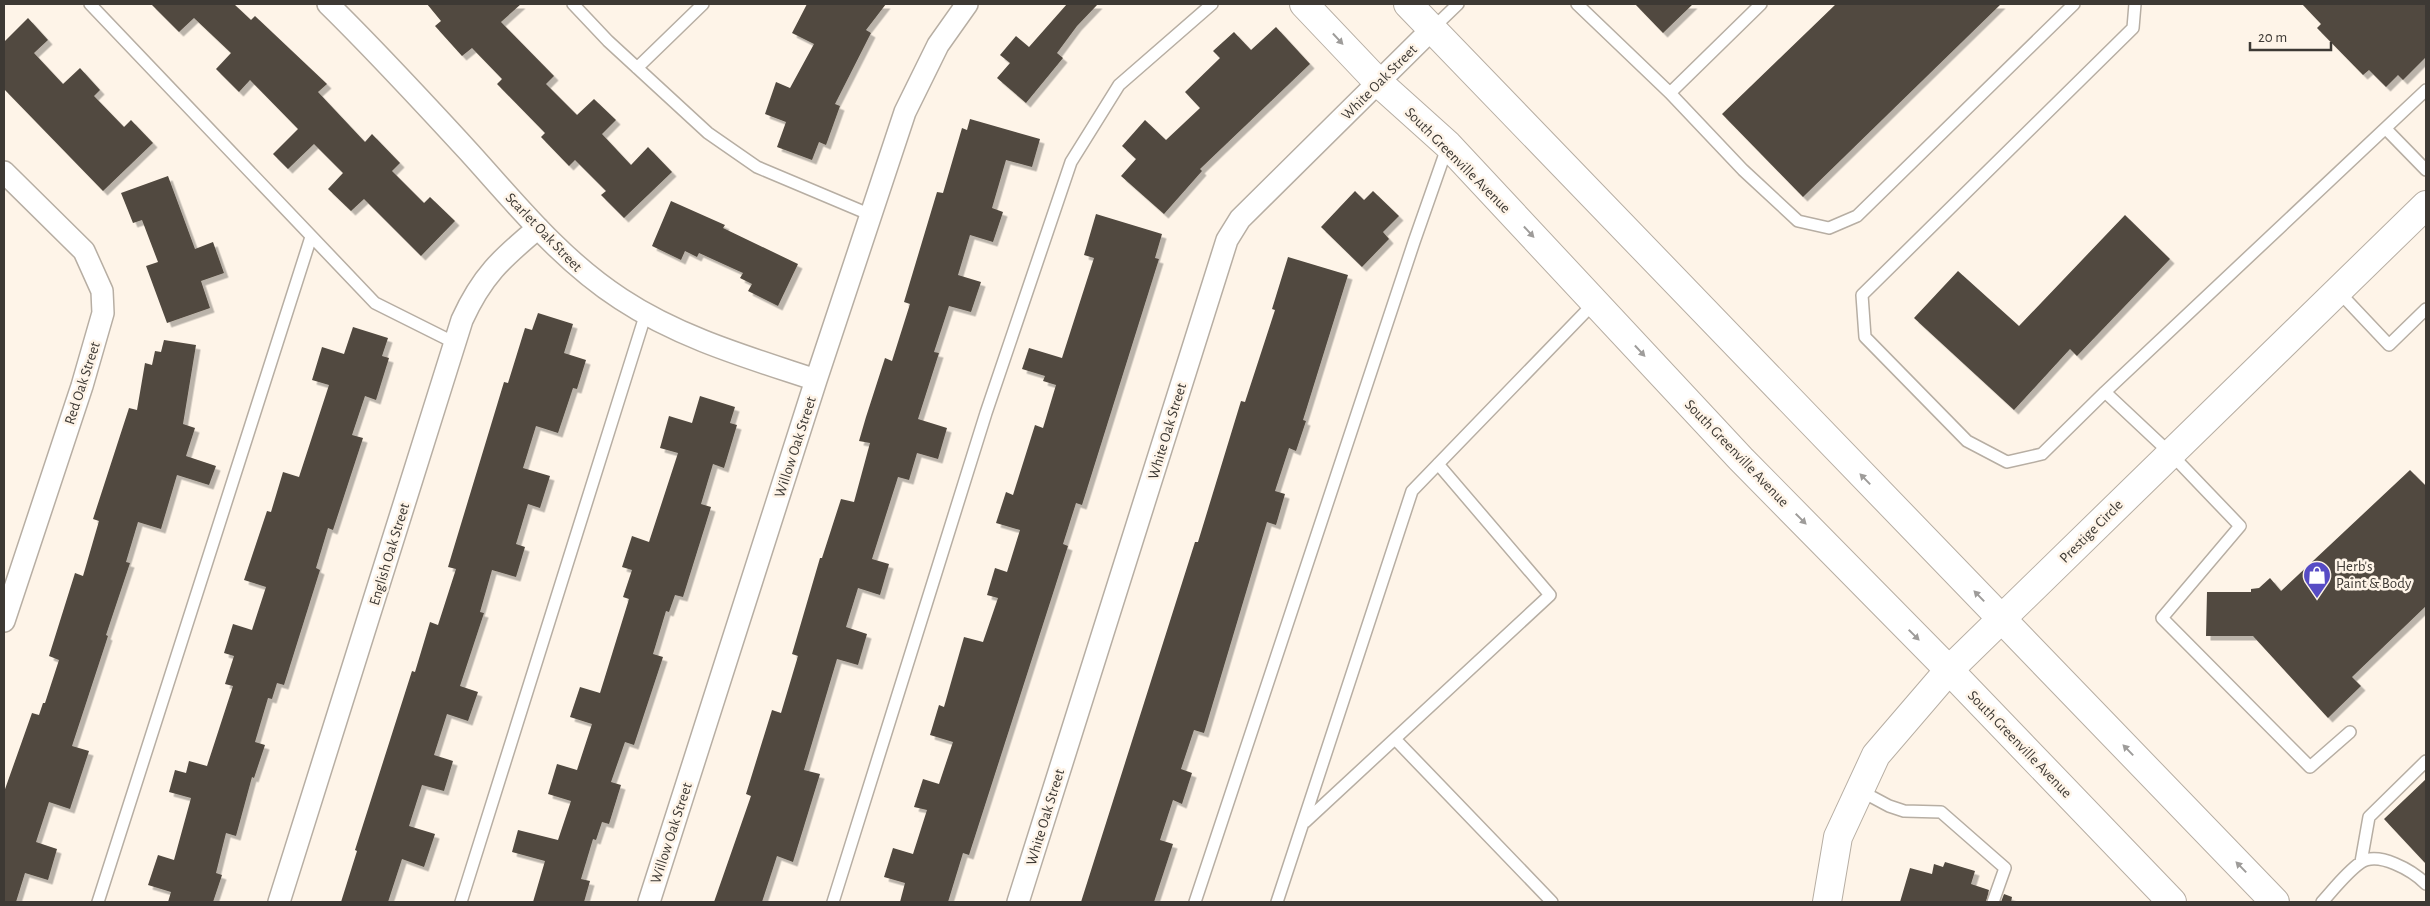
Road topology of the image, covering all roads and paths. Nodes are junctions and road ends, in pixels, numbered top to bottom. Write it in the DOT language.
graph roads {
  1 [pos="90,4"];
  2 [pos="328,4"];
  3 [pos="573,4"];
  4 [pos="703,4"];
  5 [pos="967,4"];
  6 [pos="1212,4"];
  7 [pos="1304,4"];
  8 [pos="1408,4"];
  9 [pos="1458,4"];
  10 [pos="1577,4"];
  11 [pos="1761,4"];
  12 [pos="2074,4"];
  13 [pos="2136,4"];
  14 [pos="1432,29"];
  15 [pos="637,68"];
  16 [pos="1379,83"];
  17 [pos="2426,90"];
  18 [pos="1670,93"];
  19 [pos="2386,129"];
  20 [pos="1448,145"];
  21 [pos="2426,170"];
  22 [pos="4,172"];
  23 [pos="2426,205"];
  24 [pos="871,215"];
  25 [pos="538,228"];
  26 [pos="311,237"];
  27 [pos="2338,291"];
  28 [pos="1595,302"];
  29 [pos="2426,309"];
  30 [pos="646,313"];
  31 [pos="455,344"];
  32 [pos="816,380"];
  33 [pos="2105,392"];
  34 [pos="2170,453"];
  35 [pos="1438,464"];
  36 [pos="2001,619"];
  37 [pos="4,621"];
  38 [pos="1949,670"];
  39 [pos="2350,732"];
  40 [pos="1395,739"];
  41 [pos="2426,761"];
  42 [pos="1860,790"];
  43 [pos="1303,824"];
  44 [pos="2361,862"];
  45 [pos="2426,884"];
  46 [pos="2161,897"];
  47 [pos="98,902"];
  48 [pos="279,902"];
  49 [pos="461,902"];
  50 [pos="649,902"];
  51 [pos="833,902"];
  52 [pos="1018,902"];
  53 [pos="1195,902"];
  54 [pos="1277,902"];
  55 [pos="1552,902"];
  56 [pos="1827,902"];
  57 [pos="1993,902"];
  58 [pos="2275,902"];
  59 [pos="2322,902"];
  1 -- 26 [label="lane"];
  2 -- 25 [label="street, Scarlet Oak Street"];
  3 -- 15 [label="lane"];
  4 -- 15 [label="lane"];
  5 -- 24 [label="street, Willow Oak Street"];
  6 -- 51 [label="lane"];
  7 -- 16 [label="main road, South Greenville Avenue, one-way"];
  8 -- 14 [label="main road"];
  9 -- 14 [label="lane"];
  10 -- 18 [label="lane"];
  11 -- 18 [label="lane"];
  12 -- 18 [label="lane"];
  13 -- 33 [label="lane"];
  14 -- 16 [label="street, White Oak Street"];
  36 -- 14 [label="main road, one-way"];
  15 -- 24 [label="lane"];
  16 -- 20 [label="main road, South Greenville Avenue"];
  16 -- 52 [label="street, White Oak Street"];
  17 -- 19 [label="lane"];
  19 -- 21 [label="lane"];
  19 -- 33 [label="lane"];
  20 -- 28 [label="main road, South Greenville Avenue, one-way"];
  20 -- 53 [label="lane"];
  22 -- 37 [label="street, Red Oak Street"];
  23 -- 27 [label="main road, Prestige Circle"];
  24 -- 32 [label="street, Willow Oak Street"];
  25 -- 30 [label="street, Scarlet Oak Street"];
  25 -- 31 [label="street, English Oak Street"];
  26 -- 31 [label="lane"];
  26 -- 47 [label="lane"];
  27 -- 29 [label="lane"];
  27 -- 34 [label="main road, Prestige Circle"];
  28 -- 35 [label="lane"];
  28 -- 38 [label="main road, South Greenville Avenue, one-way"];
  30 -- 32 [label="street, Scarlet Oak Street"];
  30 -- 49 [label="lane"];
  31 -- 48 [label="street, English Oak Street"];
  32 -- 50 [label="street, Willow Oak Street"];
  33 -- 34 [label="lane"];
  34 -- 36 [label="main road, Prestige Circle"];
  34 -- 39 [label="lane"];
  35 -- 40 [label="lane"];
  35 -- 43 [label="lane"];
  36 -- 38 [label="main road, Prestige Circle"];
  58 -- 36 [label="main road, one-way"];
  38 -- 42 [label="main road, Prestige Circle"];
  38 -- 46 [label="main road, South Greenville Avenue"];
  40 -- 43 [label="lane"];
  40 -- 55 [label="lane"];
  41 -- 44 [label="lane"];
  42 -- 56 [label="main road, Prestige Circle"];
  42 -- 57 [label="lane"];
  43 -- 54 [label="lane"];
  44 -- 45 [label="lane"];
  44 -- 59 [label="lane"];
}
